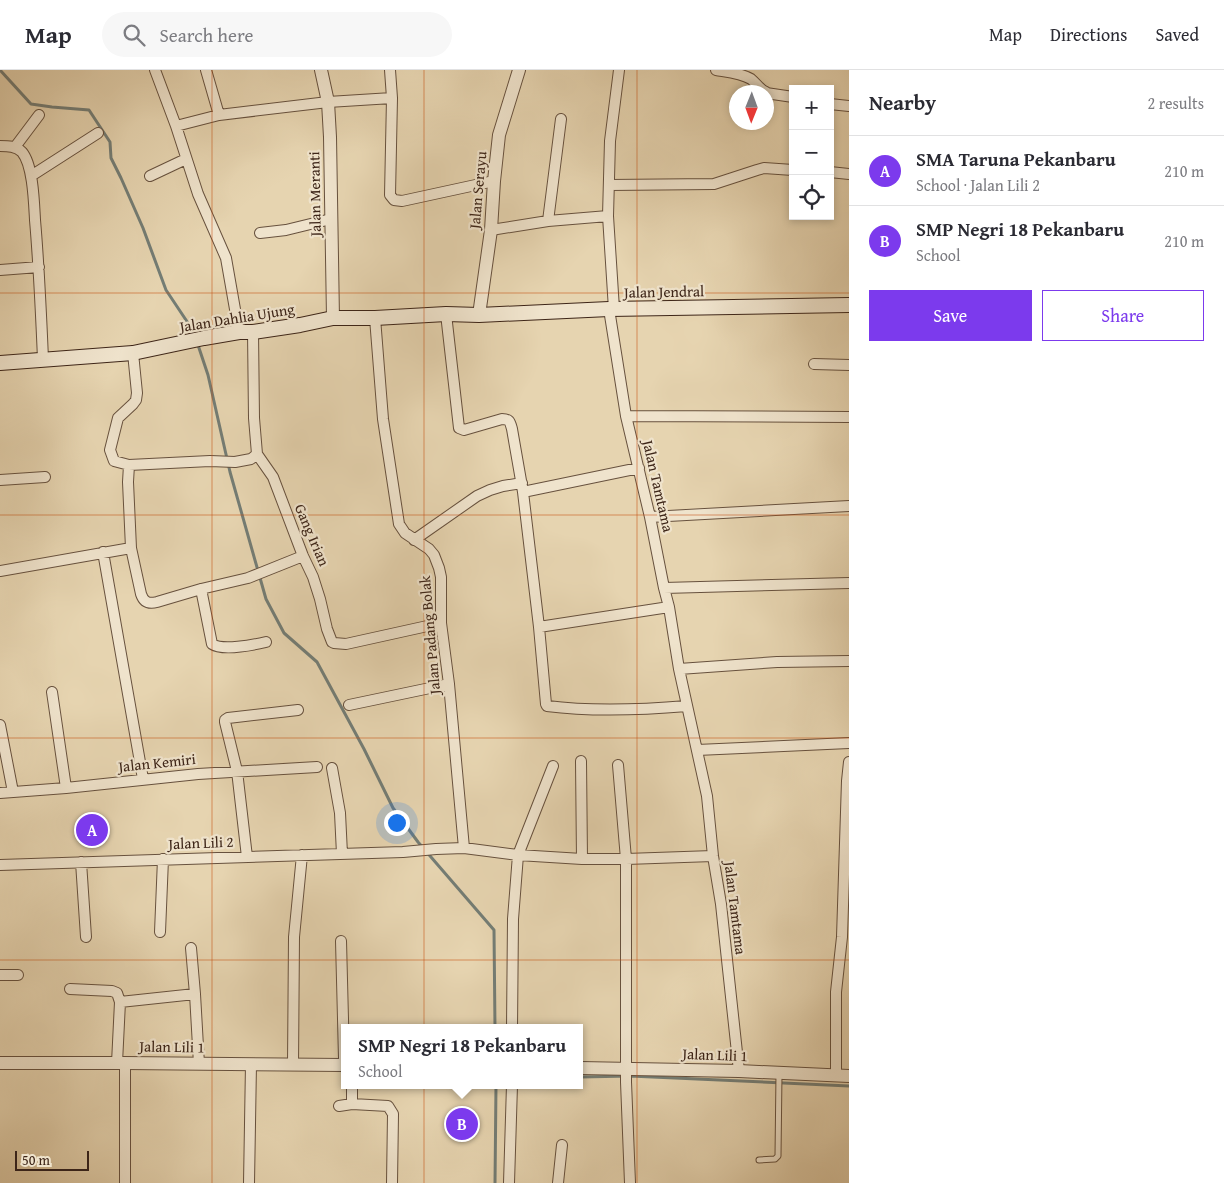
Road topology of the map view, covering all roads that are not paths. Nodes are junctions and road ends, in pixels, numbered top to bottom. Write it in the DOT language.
graph roads {
  1 [pos="154,70"];
  2 [pos="206,70"];
  3 [pos="321,70"];
  4 [pos="390,70"];
  5 [pos="519,70"];
  6 [pos="619,70"];
  7 [pos="716,70"];
  8 [pos="757,85"];
  9 [pos="774,94"];
  10 [pos="789,97"];
  11 [pos="392,98"];
  12 [pos="328,102"];
  13 [pos="834,104"];
  14 [pos="849,106"];
  15 [pos="39,115"];
  16 [pos="219,116"];
  17 [pos="561,119"];
  18 [pos="176,126"];
  19 [pos="98,133"];
  20 [pos="0,146"];
  21 [pos="15,147"];
  22 [pos="186,159"];
  23 [pos="789,170"];
  24 [pos="834,172"];
  25 [pos="849,174"];
  26 [pos="31,176"];
  27 [pos="150,176"];
  28 [pos="494,181"];
  29 [pos="609,185"];
  30 [pos="608,216"];
  31 [pos="331,219"];
  32 [pos="548,222"];
  33 [pos="490,230"];
  34 [pos="260,233"];
  35 [pos="39,267"];
  36 [pos="0,270"];
  37 [pos="849,305"];
  38 [pos="611,309"];
  39 [pos="446,314"];
  40 [pos="479,315"];
  41 [pos="333,318"];
  42 [pos="375,318"];
  43 [pos="246,332"];
  44 [pos="133,353"];
  45 [pos="43,359"];
  46 [pos="0,363"];
  47 [pos="814,364"];
  48 [pos="849,365"];
  49 [pos="626,416"];
  50 [pos="849,417"];
  51 [pos="257,454"];
  52 [pos="129,465"];
  53 [pos="639,468"];
  54 [pos="45,478"];
  55 [pos="0,480"];
  56 [pos="523,488"];
  57 [pos="849,506"];
  58 [pos="650,517"];
  59 [pos="414,540"];
  60 [pos="131,548"];
  61 [pos="104,552"];
  62 [pos="303,556"];
  63 [pos="0,571"];
  64 [pos="849,583"];
  65 [pos="664,588"];
  66 [pos="201,589"];
  67 [pos="669,607"];
  68 [pos="441,623"];
  69 [pos="539,627"];
  70 [pos="266,642"];
  71 [pos="849,661"];
  72 [pos="680,669"];
  73 [pos="449,684"];
  74 [pos="52,692"];
  75 [pos="349,705"];
  76 [pos="687,706"];
  77 [pos="298,710"];
  78 [pos="0,725"];
  79 [pos="849,743"];
  80 [pos="697,750"];
  81 [pos="581,761"];
  82 [pos="849,762"];
  83 [pos="618,765"];
  84 [pos="553,766"];
  85 [pos="316,767"];
  86 [pos="332,768"];
  87 [pos="237,771"];
  88 [pos="143,780"];
  89 [pos="66,788"];
  90 [pos="13,792"];
  91 [pos="0,793"];
  92 [pos="464,848"];
  93 [pos="342,854"];
  94 [pos="518,854"];
  95 [pos="302,855"];
  96 [pos="713,856"];
  97 [pos="247,857"];
  98 [pos="163,859"];
  99 [pos="582,859"];
  100 [pos="626,859"];
  101 [pos="81,862"];
  102 [pos="0,865"];
  103 [pos="160,932"];
  104 [pos="86,937"];
  105 [pos="846,937"];
  106 [pos="341,941"];
  107 [pos="192,948"];
  108 [pos="0,975"];
  109 [pos="18,975"];
  110 [pos="70,989"];
  111 [pos="195,994"];
  112 [pos="120,1002"];
  113 [pos="343,1024"];
  114 [pos="512,1024"];
  115 [pos="0,1063"];
  116 [pos="121,1063"];
  117 [pos="199,1064"];
  118 [pos="251,1064"];
  119 [pos="293,1065"];
  120 [pos="341,1065"];
  121 [pos="583,1068"];
  122 [pos="626,1068"];
  123 [pos="739,1071"];
  124 [pos="779,1074"];
  125 [pos="836,1076"];
  126 [pos="849,1076"];
  127 [pos="352,1089"];
  128 [pos="512,1090"];
  129 [pos="352,1104"];
  130 [pos="339,1106"];
  131 [pos="562,1145"];
  132 [pos="759,1160"];
  133 [pos="126,1183"];
  134 [pos="249,1183"];
  135 [pos="392,1183"];
  136 [pos="510,1183"];
  137 [pos="558,1183"];
  138 [pos="630,1183"];
  1 -- 18 [label="street"];
  2 -- 16 [label="street"];
  3 -- 12 [label="street, Jalan Meranti"];
  4 -- 11 [label="street"];
  5 -- 28 [label="street, Jalan Serayu"];
  6 -- 29 [label="street, Jalan Tamtama"];
  7 -- 8 [label="street"];
  9 -- 10 [label="street"];
  11 -- 12 [label="street"];
  11 -- 28 [label="street"];
  12 -- 16 [label="street"];
  12 -- 31 [label="street, Jalan Meranti"];
  13 -- 14 [label="street"];
  15 -- 21 [label="street"];
  16 -- 18 [label="street"];
  17 -- 32 [label="street"];
  18 -- 22 [label="street"];
  19 -- 26 [label="street"];
  20 -- 21 [label="street"];
  21 -- 26 [label="street"];
  22 -- 27 [label="street"];
  22 -- 43 [label="street"];
  23 -- 29 [label="street"];
  24 -- 25 [label="street"];
  26 -- 35 [label="street"];
  28 -- 33 [label="street, Jalan Serayu"];
  29 -- 30 [label="street, Jalan Tamtama"];
  30 -- 32 [label="street"];
  30 -- 38 [label="street, Jalan Tamtama"];
  31 -- 34 [label="street"];
  31 -- 41 [label="street, Jalan Meranti"];
  32 -- 33 [label="street"];
  33 -- 40 [label="street, Jalan Serayu"];
  35 -- 36 [label="street"];
  35 -- 45 [label="street"];
  37 -- 38 [label="main road, Jalan Jendral"];
  38 -- 40 [label="main road, Jalan Jendral"];
  38 -- 49 [label="street, Jalan Tamtama"];
  39 -- 40 [label="main road, Jalan Dahlia Ujung"];
  39 -- 42 [label="main road, Jalan Dahlia Ujung"];
  39 -- 56 [label="street"];
  41 -- 42 [label="main road, Jalan Dahlia Ujung"];
  41 -- 43 [label="main road, Jalan Dahlia Ujung"];
  42 -- 59 [label="street, Jalan Padang Bolak"];
  43 -- 44 [label="main road, Jalan Dahlia Ujung"];
  43 -- 51 [label="street"];
  44 -- 45 [label="main road, Jalan Dahlia Ujung"];
  44 -- 52 [label="street"];
  45 -- 46 [label="main road, Jalan Dahlia Ujung"];
  47 -- 48 [label="street"];
  49 -- 50 [label="street"];
  49 -- 53 [label="street, Jalan Tamtama"];
  51 -- 52 [label="street"];
  51 -- 62 [label="street, Gang Irian"];
  52 -- 60 [label="street"];
  53 -- 56 [label="street"];
  53 -- 58 [label="street, Jalan Tamtama"];
  54 -- 55 [label="street"];
  56 -- 59 [label="street"];
  56 -- 69 [label="street"];
  57 -- 58 [label="street"];
  58 -- 65 [label="street, Jalan Tamtama"];
  59 -- 68 [label="street, Jalan Padang Bolak"];
  60 -- 61 [label="street"];
  60 -- 66 [label="street"];
  61 -- 63 [label="street"];
  61 -- 88 [label="street"];
  62 -- 66 [label="street"];
  62 -- 68 [label="street, Gang Irian"];
  64 -- 65 [label="street"];
  65 -- 67 [label="street, Jalan Tamtama"];
  66 -- 70 [label="street"];
  67 -- 69 [label="street"];
  67 -- 72 [label="street, Jalan Tamtama"];
  68 -- 73 [label="street, Jalan Padang Bolak"];
  69 -- 76 [label="street"];
  71 -- 72 [label="street"];
  72 -- 76 [label="street, Jalan Tamtama"];
  73 -- 75 [label="street"];
  73 -- 92 [label="street, Jalan Padang Bolak"];
  74 -- 89 [label="street"];
  76 -- 80 [label="street, Jalan Tamtama"];
  77 -- 87 [label="street"];
  78 -- 90 [label="street"];
  79 -- 80 [label="street"];
  80 -- 96 [label="street, Jalan Tamtama"];
  81 -- 99 [label="street"];
  82 -- 105 [label="street"];
  83 -- 100 [label="street"];
  84 -- 94 [label="street"];
  85 -- 87 [label="street, Jalan Kemiri"];
  86 -- 93 [label="street"];
  87 -- 88 [label="street, Jalan Kemiri"];
  87 -- 97 [label="street"];
  88 -- 89 [label="street, Jalan Kemiri"];
  89 -- 90 [label="street, Jalan Kemiri"];
  90 -- 91 [label="street, Jalan Kemiri"];
  92 -- 93 [label="street, Jalan Lili 2"];
  92 -- 94 [label="street"];
  93 -- 95 [label="street, Jalan Lili 2"];
  94 -- 99 [label="street"];
  94 -- 114 [label="street"];
  95 -- 97 [label="street, Jalan Lili 2"];
  95 -- 119 [label="street"];
  96 -- 100 [label="street"];
  96 -- 123 [label="street, Jalan Tamtama"];
  97 -- 98 [label="street, Jalan Lili 2"];
  98 -- 101 [label="street, Jalan Lili 2"];
  98 -- 103 [label="street"];
  99 -- 100 [label="street"];
  100 -- 122 [label="street"];
  101 -- 102 [label="street, Jalan Lili 2"];
  101 -- 104 [label="street"];
  105 -- 125 [label="street"];
  106 -- 113 [label="street"];
  107 -- 111 [label="street"];
  108 -- 109 [label="street"];
  110 -- 112 [label="street"];
  111 -- 112 [label="street"];
  111 -- 117 [label="street"];
  112 -- 116 [label="street"];
  115 -- 116 [label="street, Jalan Lili 1"];
  116 -- 117 [label="street, Jalan Lili 1"];
  116 -- 133 [label="street"];
  117 -- 118 [label="street, Jalan Lili 1"];
  118 -- 119 [label="street, Jalan Lili 1"];
  118 -- 134 [label="street"];
  119 -- 120 [label="street, Jalan Lili 1"];
  121 -- 122 [label="street, Jalan Lili 1"];
  122 -- 123 [label="street, Jalan Lili 1"];
  122 -- 138 [label="street"];
  123 -- 124 [label="street, Jalan Lili 1"];
  124 -- 125 [label="street, Jalan Lili 1"];
  124 -- 132 [label="lane"];
  125 -- 126 [label="street, Jalan Lili 1"];
  127 -- 129 [label="street"];
  128 -- 136 [label="street"];
  129 -- 130 [label="street"];
  129 -- 135 [label="street"];
  131 -- 137 [label="street"];
}
